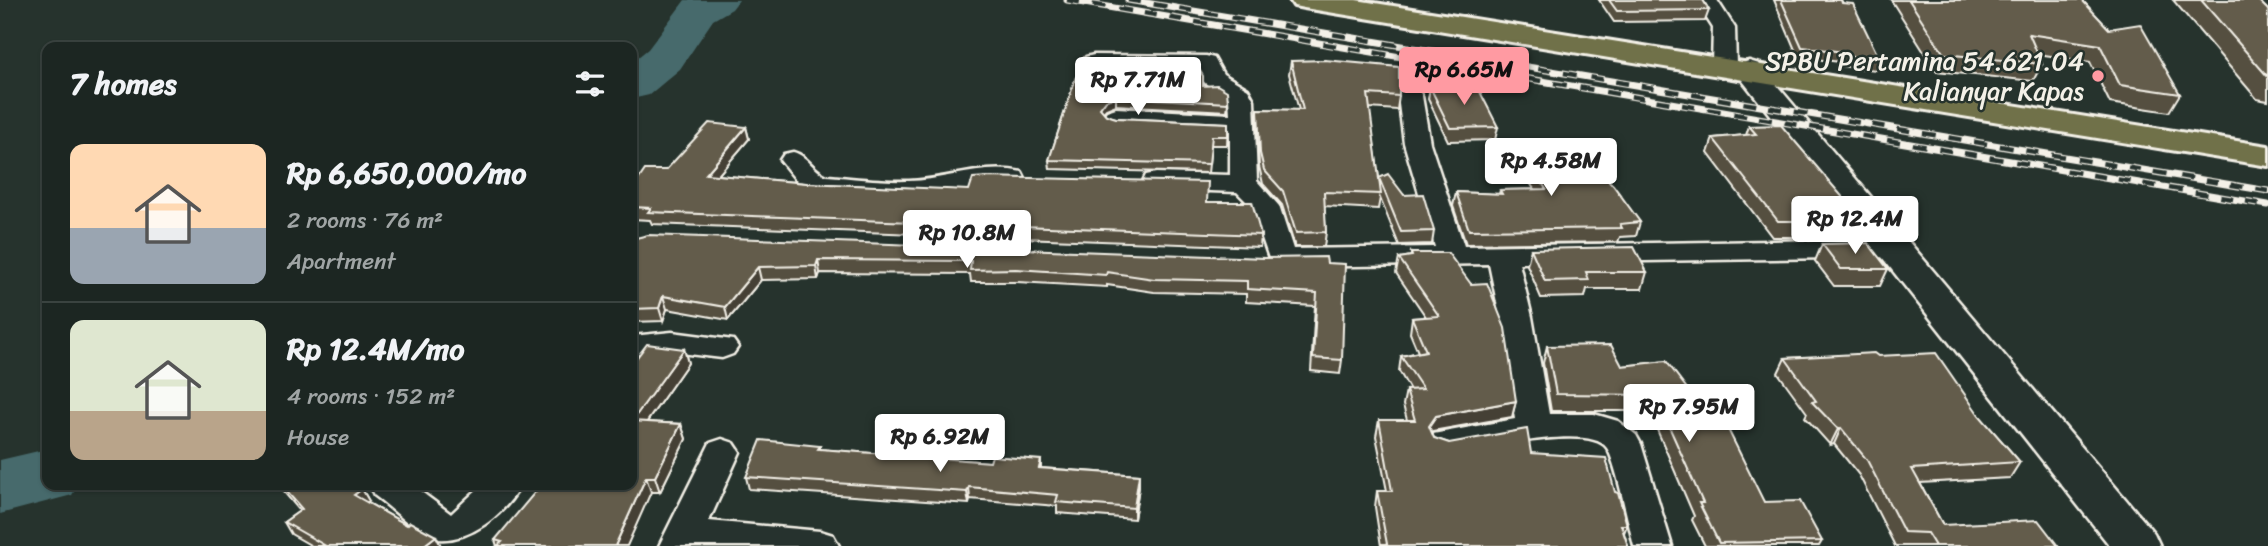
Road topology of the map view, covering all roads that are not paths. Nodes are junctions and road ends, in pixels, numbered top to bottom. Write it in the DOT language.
graph roads {
  1 [pos="1304,0"];
  2 [pos="1706,0"];
  3 [pos="1094,62"];
  4 [pos="1736,68"];
  5 [pos="1410,96"];
  6 [pos="1116,116"];
  7 [pos="1242,122"];
  8 [pos="2268,156"];
  9 [pos="793,160"];
  10 [pos="1044,179"];
  11 [pos="1126,180"];
  12 [pos="1244,184"];
  13 [pos="1896,248"];
  14 [pos="1502,255"];
  15 [pos="1452,256"];
  16 [pos="1250,258"];
  17 [pos="1281,258"];
  18 [pos="637,346"];
  19 [pos="722,347"];
  20 [pos="1534,428"];
  21 [pos="1445,443"];
  22 [pos="722,452"];
  23 [pos="394,490"];
  24 [pos="498,490"];
  25 [pos="681,539"];
  26 [pos="820,546"];
  27 [pos="1653,546"];
  28 [pos="2137,546"];
  1 -- 4 [label="highway"];
  2 -- 4 [label="street"];
  3 -- 7 [label="street"];
  4 -- 8 [label="highway"];
  4 -- 13 [label="street"];
  5 -- 15 [label="street"];
  6 -- 7 [label="street"];
  7 -- 12 [label="street"];
  9 -- 10 [label="street"];
  11 -- 12 [label="street"];
  12 -- 17 [label="street"];
  13 -- 14 [label="street"];
  13 -- 28 [label="street"];
  14 -- 15 [label="street"];
  14 -- 20 [label="street"];
  15 -- 17 [label="street"];
  16 -- 17 [label="street"];
  18 -- 19 [label="street"];
  20 -- 21 [label="street"];
  20 -- 27 [label="street"];
  22 -- 25 [label="street"];
  23 -- 24 [label="street"];
  25 -- 26 [label="street"];
}
